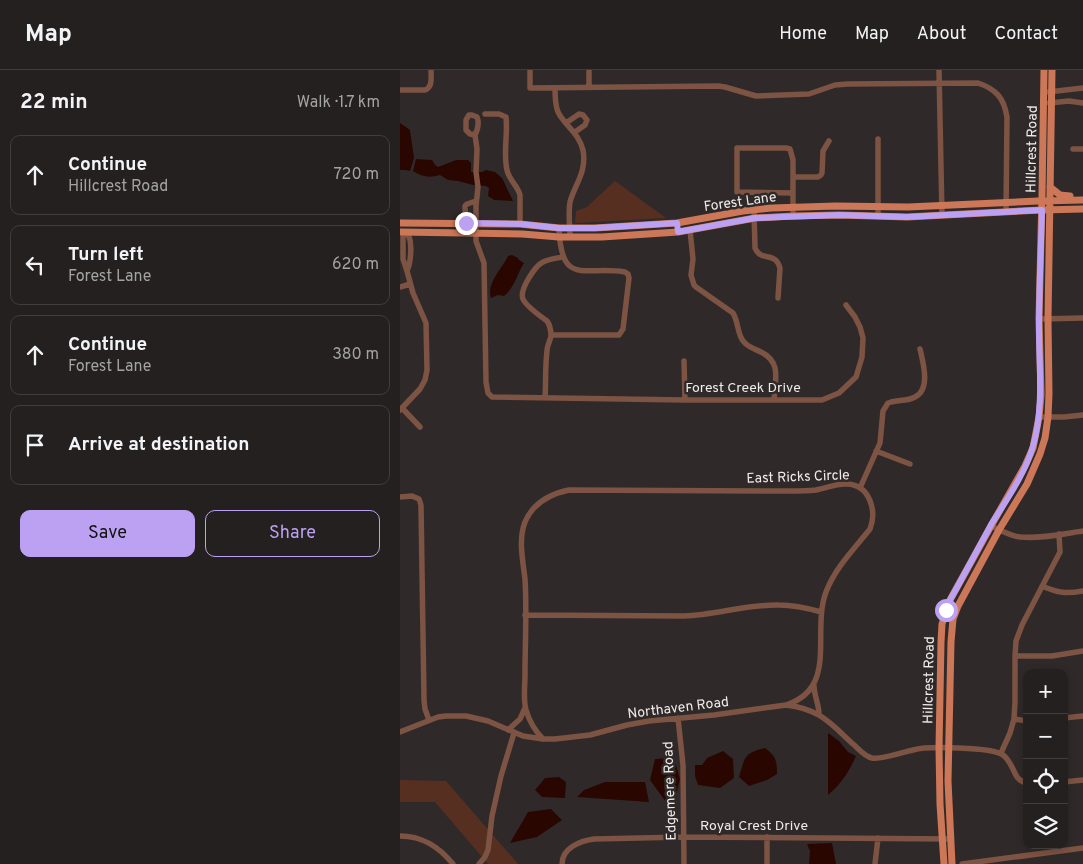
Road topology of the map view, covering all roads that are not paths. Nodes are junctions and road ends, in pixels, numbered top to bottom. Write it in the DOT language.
graph roads {
  1 [pos="431,70"];
  2 [pos="530,70"];
  3 [pos="589,70"];
  4 [pos="939,70"];
  5 [pos="1044,70"];
  6 [pos="1052,70"];
  7 [pos="939,83"];
  8 [pos="555,88"];
  9 [pos="589,88"];
  10 [pos="1083,88"];
  11 [pos="400,90"];
  12 [pos="1048,92"];
  13 [pos="1083,102"];
  14 [pos="1048,103"];
  15 [pos="485,114"];
  16 [pos="566,123"];
  17 [pos="575,132"];
  18 [pos="475,134"];
  19 [pos="878,139"];
  20 [pos="829,141"];
  21 [pos="1073,149"];
  22 [pos="1083,149"];
  23 [pos="793,177"];
  24 [pos="1050,187"];
  25 [pos="793,193"];
  26 [pos="1083,198"];
  27 [pos="1050,200"];
  28 [pos="476,201"];
  29 [pos="1042,201"];
  30 [pos="1006,203"];
  31 [pos="942,206"];
  32 [pos="793,207"];
  33 [pos="878,207"];
  34 [pos="1083,209"];
  35 [pos="754,210"];
  36 [pos="1042,210"];
  37 [pos="1050,210"];
  38 [pos="1006,212"];
  39 [pos="942,215"];
  40 [pos="793,216"];
  41 [pos="878,216"];
  42 [pos="755,218"];
  43 [pos="404,223"];
  44 [pos="466,223"];
  45 [pos="477,223"];
  46 [pos="677,223"];
  47 [pos="520,224"];
  48 [pos="570,224"];
  49 [pos="559,228"];
  50 [pos="690,230"];
  51 [pos="404,232"];
  52 [pos="678,232"];
  53 [pos="466,233"];
  54 [pos="476,233"];
  55 [pos="559,237"];
  56 [pos="570,238"];
  57 [pos="563,257"];
  58 [pos="410,284"];
  59 [pos="401,287"];
  60 [pos="778,298"];
  61 [pos="846,305"];
  62 [pos="1083,318"];
  63 [pos="1039,319"];
  64 [pos="1048,319"];
  65 [pos="551,336"];
  66 [pos="920,349"];
  67 [pos="684,361"];
  68 [pos="545,398"];
  69 [pos="685,400"];
  70 [pos="774,400"];
  71 [pos="401,409"];
  72 [pos="1083,415"];
  73 [pos="1040,417"];
  74 [pos="1048,417"];
  75 [pos="420,427"];
  76 [pos="876,451"];
  77 [pos="910,464"];
  78 [pos="860,488"];
  79 [pos="400,497"];
  80 [pos="991,526"];
  81 [pos="999,530"];
  82 [pos="1083,531"];
  83 [pos="1059,534"];
  84 [pos="1042,586"];
  85 [pos="1083,591"];
  86 [pos="821,612"];
  87 [pos="525,615"];
  88 [pos="1083,652"];
  89 [pos="1015,656"];
  90 [pos="814,685"];
  91 [pos="786,705"];
  92 [pos="525,708"];
  93 [pos="819,714"];
  94 [pos="1083,716"];
  95 [pos="678,718"];
  96 [pos="1068,718"];
  97 [pos="1014,719"];
  98 [pos="429,720"];
  99 [pos="1023,720"];
  100 [pos="508,730"];
  101 [pos="400,732"];
  102 [pos="514,733"];
  103 [pos="543,738"];
  104 [pos="939,748"];
  105 [pos="949,748"];
  106 [pos="1001,753"];
  107 [pos="1083,780"];
  108 [pos="1023,782"];
  109 [pos="1068,782"];
  110 [pos="400,836"];
  111 [pos="684,837"];
  112 [pos="767,837"];
  113 [pos="878,838"];
  114 [pos="942,838"];
  115 [pos="950,839"];
  116 [pos="1083,848"];
  117 [pos="453,864"];
  118 [pos="478,864"];
  119 [pos="562,864"];
  120 [pos="684,864"];
  121 [pos="767,864"];
  122 [pos="875,864"];
  123 [pos="944,864"];
  124 [pos="952,864"];
  125 [pos="962,864"];
  1 -- 11 [label="street"];
  2 -- 8 [label="street"];
  3 -- 9 [label="street"];
  4 -- 7 [label="street"];
  5 -- 12 [label="main road, Hillcrest Road"];
  6 -- 12 [label="main road, Hillcrest Road"];
  7 -- 9 [label="street"];
  7 -- 30 [label="street"];
  7 -- 31 [label="street"];
  8 -- 9 [label="street"];
  8 -- 16 [label="street"];
  10 -- 12 [label="street"];
  12 -- 14 [label="main road, Hillcrest Road"];
  13 -- 14 [label="street"];
  14 -- 24 [label="main road, Hillcrest Road"];
  14 -- 29 [label="main road, Hillcrest Road"];
  15 -- 47 [label="street"];
  16 -- 17 [label="street"];
  16 -- 17 [label="street"];
  17 -- 48 [label="street"];
  18 -- 28 [label="street"];
  19 -- 33 [label="street"];
  20 -- 23 [label="street"];
  21 -- 22 [label="street"];
  23 -- 25 [label="street"];
  23 -- 25 [label="street"];
  24 -- 26 [label="main road"];
  24 -- 27 [label="main road, Hillcrest Road"];
  25 -- 32 [label="street"];
  26 -- 27 [label="main road, Forest Lane"];
  27 -- 29 [label="main road, Forest Lane"];
  27 -- 37 [label="main road, Hillcrest Road"];
  28 -- 44 [label="street"];
  28 -- 45 [label="street"];
  29 -- 30 [label="main road, Forest Lane"];
  29 -- 36 [label="main road, Hillcrest Road"];
  30 -- 31 [label="main road, Forest Lane"];
  30 -- 38 [label="street"];
  31 -- 33 [label="main road, Forest Lane"];
  31 -- 39 [label="street"];
  32 -- 33 [label="main road, Forest Lane"];
  32 -- 35 [label="main road, Forest Lane"];
  32 -- 40 [label="street"];
  33 -- 41 [label="street"];
  34 -- 37 [label="main road, Forest Lane"];
  35 -- 42 [label="street"];
  35 -- 46 [label="main road, Forest Lane"];
  36 -- 37 [label="main road, Forest Lane"];
  36 -- 38 [label="main road, Forest Lane"];
  36 -- 63 [label="main road, Hillcrest Road"];
  37 -- 64 [label="main road, Hillcrest Road"];
  38 -- 39 [label="main road, Forest Lane"];
  39 -- 41 [label="main road, Forest Lane"];
  40 -- 41 [label="main road, Forest Lane"];
  40 -- 42 [label="main road, Forest Lane"];
  42 -- 50 [label="main road, Forest Lane"];
  42 -- 60 [label="street"];
  43 -- 44 [label="main road, Forest Lane"];
  43 -- 51 [label="main road"];
  44 -- 45 [label="main road, Forest Lane"];
  44 -- 53 [label="street"];
  45 -- 47 [label="main road, Forest Lane"];
  45 -- 54 [label="street"];
  46 -- 48 [label="main road, Forest Lane"];
  46 -- 52 [label="main road"];
  47 -- 49 [label="main road, Forest Lane"];
  48 -- 49 [label="main road, Forest Lane"];
  48 -- 56 [label="street"];
  49 -- 55 [label="street"];
  50 -- 52 [label="main road, Forest Lane"];
  50 -- 70 [label="street"];
  51 -- 53 [label="main road, Forest Lane"];
  51 -- 58 [label="street"];
  52 -- 56 [label="main road, Forest Lane"];
  53 -- 54 [label="main road, Forest Lane"];
  54 -- 55 [label="main road, Forest Lane"];
  54 -- 68 [label="street, Forest Creek Drive"];
  55 -- 56 [label="main road, Forest Lane"];
  55 -- 57 [label="street"];
  57 -- 65 [label="street"];
  57 -- 65 [label="street"];
  58 -- 59 [label="street"];
  58 -- 71 [label="street"];
  61 -- 70 [label="street, Forest Creek Drive"];
  62 -- 64 [label="street"];
  63 -- 64 [label="street"];
  63 -- 73 [label="main road, Hillcrest Road"];
  64 -- 74 [label="main road, Hillcrest Road"];
  65 -- 68 [label="street"];
  66 -- 76 [label="street"];
  67 -- 69 [label="street"];
  68 -- 69 [label="street, Forest Creek Drive"];
  69 -- 70 [label="street, Forest Creek Drive"];
  71 -- 75 [label="street"];
  72 -- 74 [label="street"];
  73 -- 74 [label="street"];
  73 -- 80 [label="main road, Hillcrest Road"];
  74 -- 81 [label="main road, Hillcrest Road"];
  76 -- 77 [label="street"];
  76 -- 78 [label="street"];
  78 -- 86 [label="street, East Ricks Circle"];
  78 -- 87 [label="street, East Ricks Circle"];
  79 -- 98 [label="street"];
  80 -- 81 [label="street"];
  80 -- 104 [label="main road, Hillcrest Road"];
  81 -- 83 [label="street"];
  81 -- 105 [label="main road, Hillcrest Road"];
  82 -- 83 [label="street"];
  83 -- 84 [label="street"];
  84 -- 85 [label="street"];
  84 -- 89 [label="street"];
  86 -- 87 [label="street"];
  86 -- 90 [label="street, East Ricks Circle"];
  87 -- 92 [label="street, East Ricks Circle"];
  88 -- 89 [label="street"];
  89 -- 97 [label="street"];
  90 -- 91 [label="street"];
  90 -- 93 [label="street, East Ricks Circle"];
  91 -- 93 [label="street, Northaven Road"];
  91 -- 95 [label="street, Northaven Road"];
  92 -- 100 [label="street"];
  92 -- 103 [label="street"];
  93 -- 104 [label="street, Northaven Road"];
  94 -- 96 [label="street"];
  95 -- 103 [label="street, Northaven Road"];
  95 -- 111 [label="street, Edgemere Road"];
  97 -- 99 [label="street"];
  97 -- 106 [label="street"];
  98 -- 100 [label="street, Northaven Road"];
  98 -- 101 [label="street, Northaven Road"];
  100 -- 102 [label="street, Northaven Road"];
  102 -- 103 [label="street, Northaven Road"];
  102 -- 118 [label="street"];
  104 -- 105 [label="street, Northaven Road"];
  104 -- 114 [label="main road, Hillcrest Road"];
  105 -- 106 [label="street, Northaven Road"];
  105 -- 115 [label="main road, Hillcrest Road"];
  106 -- 108 [label="street"];
  107 -- 109 [label="street"];
  110 -- 117 [label="street"];
  111 -- 112 [label="street, Royal Crest Drive"];
  111 -- 119 [label="street, Royal Crest Drive"];
  111 -- 120 [label="street, Edgemere Road"];
  112 -- 113 [label="street, Royal Crest Drive"];
  112 -- 121 [label="street"];
  113 -- 114 [label="street, Royal Crest Drive"];
  113 -- 122 [label="street"];
  114 -- 115 [label="street, Royal Crest Drive"];
  114 -- 123 [label="main road, Hillcrest Road"];
  115 -- 124 [label="main road, Hillcrest Road"];
  116 -- 125 [label="street"];
}
